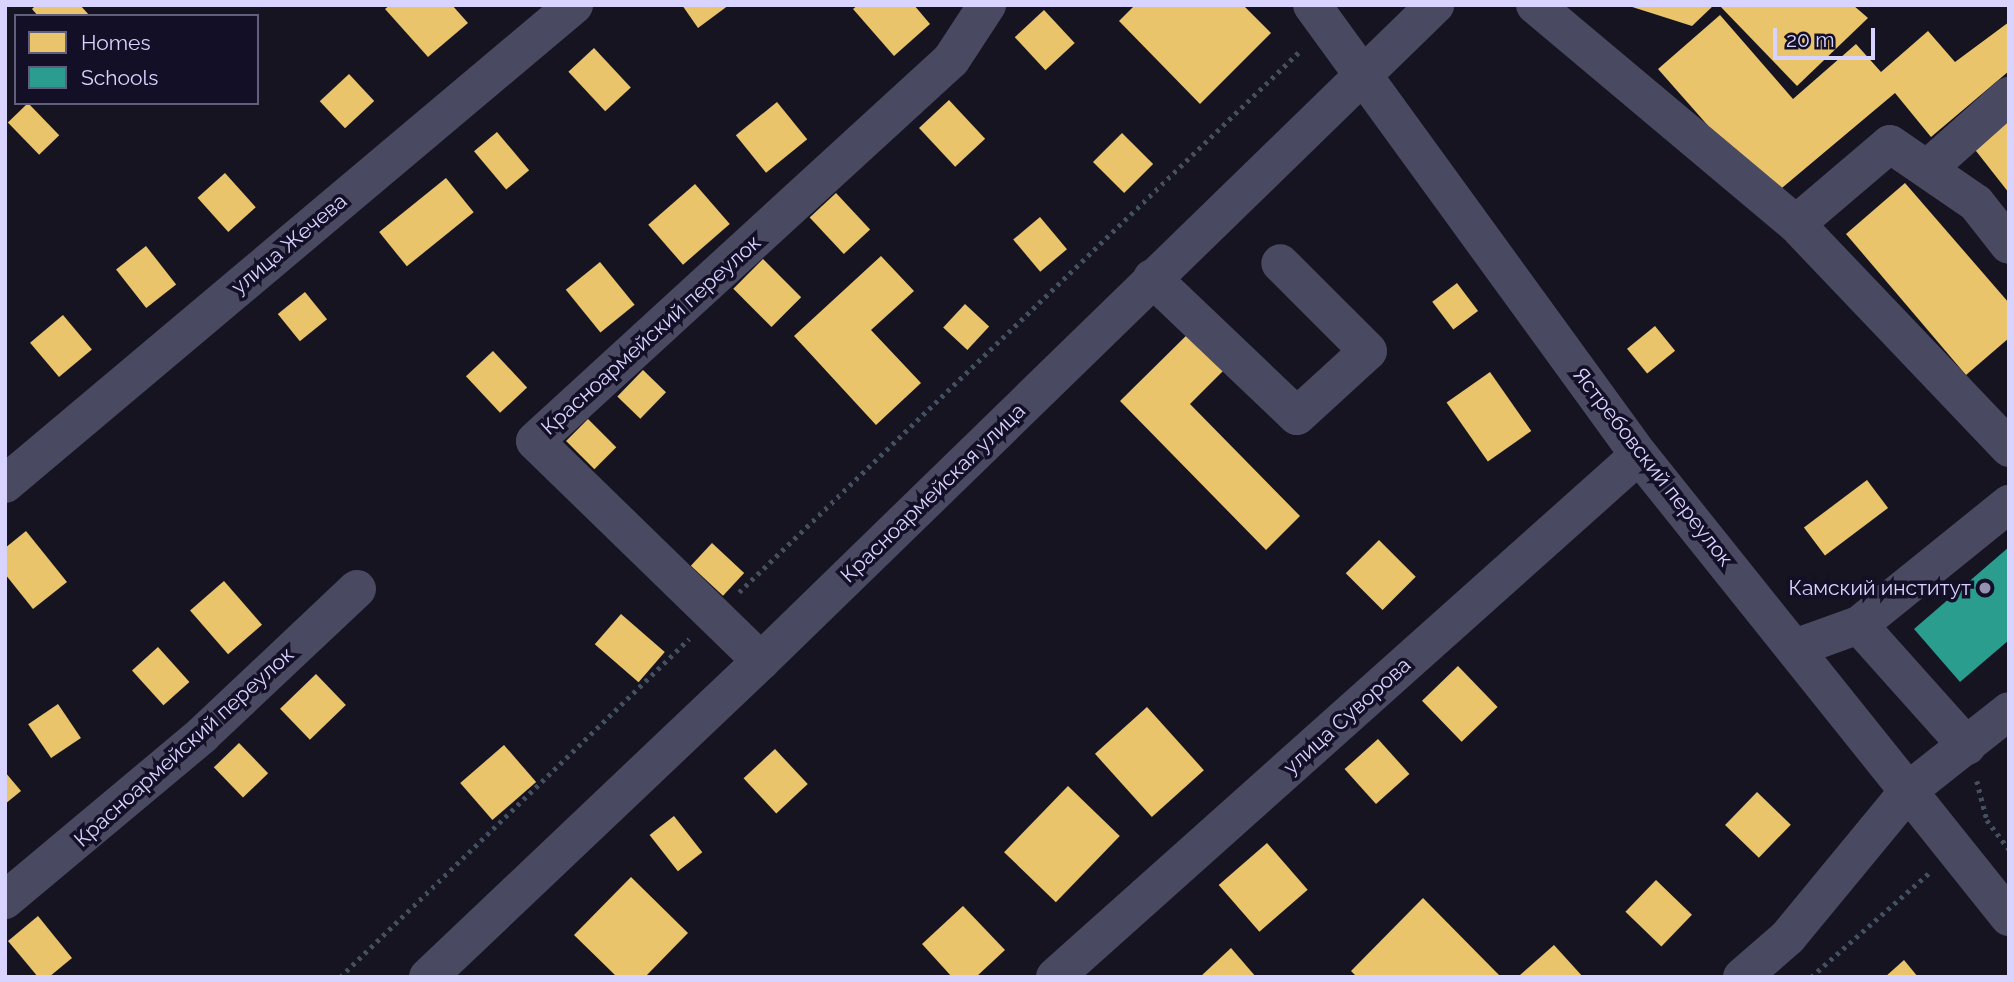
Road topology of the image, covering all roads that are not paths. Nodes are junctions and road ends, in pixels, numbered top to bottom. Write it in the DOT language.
graph roads {
  1 [pos="574,5"];
  2 [pos="987,5"];
  3 [pos="1435,5"];
  4 [pos="1535,5"];
  5 [pos="1320,15"];
  6 [pos="1364,73"];
  7 [pos="2009,96"];
  8 [pos="1927,169"];
  9 [pos="1796,223"];
  10 [pos="2009,245"];
  11 [pos="1280,263"];
  12 [pos="1152,278"];
  13 [pos="2009,448"];
  14 [pos="1639,455"];
  15 [pos="5,484"];
  16 [pos="2009,504"];
  17 [pos="357,589"];
  18 [pos="1859,625"];
  19 [pos="1795,648"];
  20 [pos="761,661"];
  21 [pos="2009,711"];
  22 [pos="1967,746"];
  23 [pos="1909,790"];
  24 [pos="5,900"];
  25 [pos="2009,917"];
  26 [pos="449,970"];
  27 [pos="1055,977"];
  28 [pos="1742,977"];
  1 -- 15 [label="street, улица Жечева"];
  2 -- 20 [label="street, Красноармейский переулок"];
  3 -- 6 [label="street, Красноармейская улица"];
  4 -- 9 [label="street"];
  5 -- 6 [label="street, Ястребовский переулок"];
  6 -- 12 [label="street, Красноармейская улица"];
  6 -- 14 [label="street, Ястребовский переулок"];
  7 -- 8 [label="street"];
  8 -- 9 [label="street"];
  8 -- 10 [label="street"];
  9 -- 13 [label="street"];
  11 -- 12 [label="street"];
  12 -- 20 [label="street, Красноармейская улица"];
  14 -- 19 [label="street, Ястребовский переулок"];
  14 -- 27 [label="street, улица Суворова"];
  16 -- 18 [label="street"];
  17 -- 24 [label="street, Красноармейский переулок"];
  18 -- 19 [label="street"];
  18 -- 22 [label="street"];
  19 -- 23 [label="street, Ястребовский переулок"];
  20 -- 26 [label="street, Красноармейская улица"];
  21 -- 22 [label="street"];
  22 -- 23 [label="street"];
  23 -- 25 [label="street, Ястребовский переулок"];
  23 -- 28 [label="street"];
}
